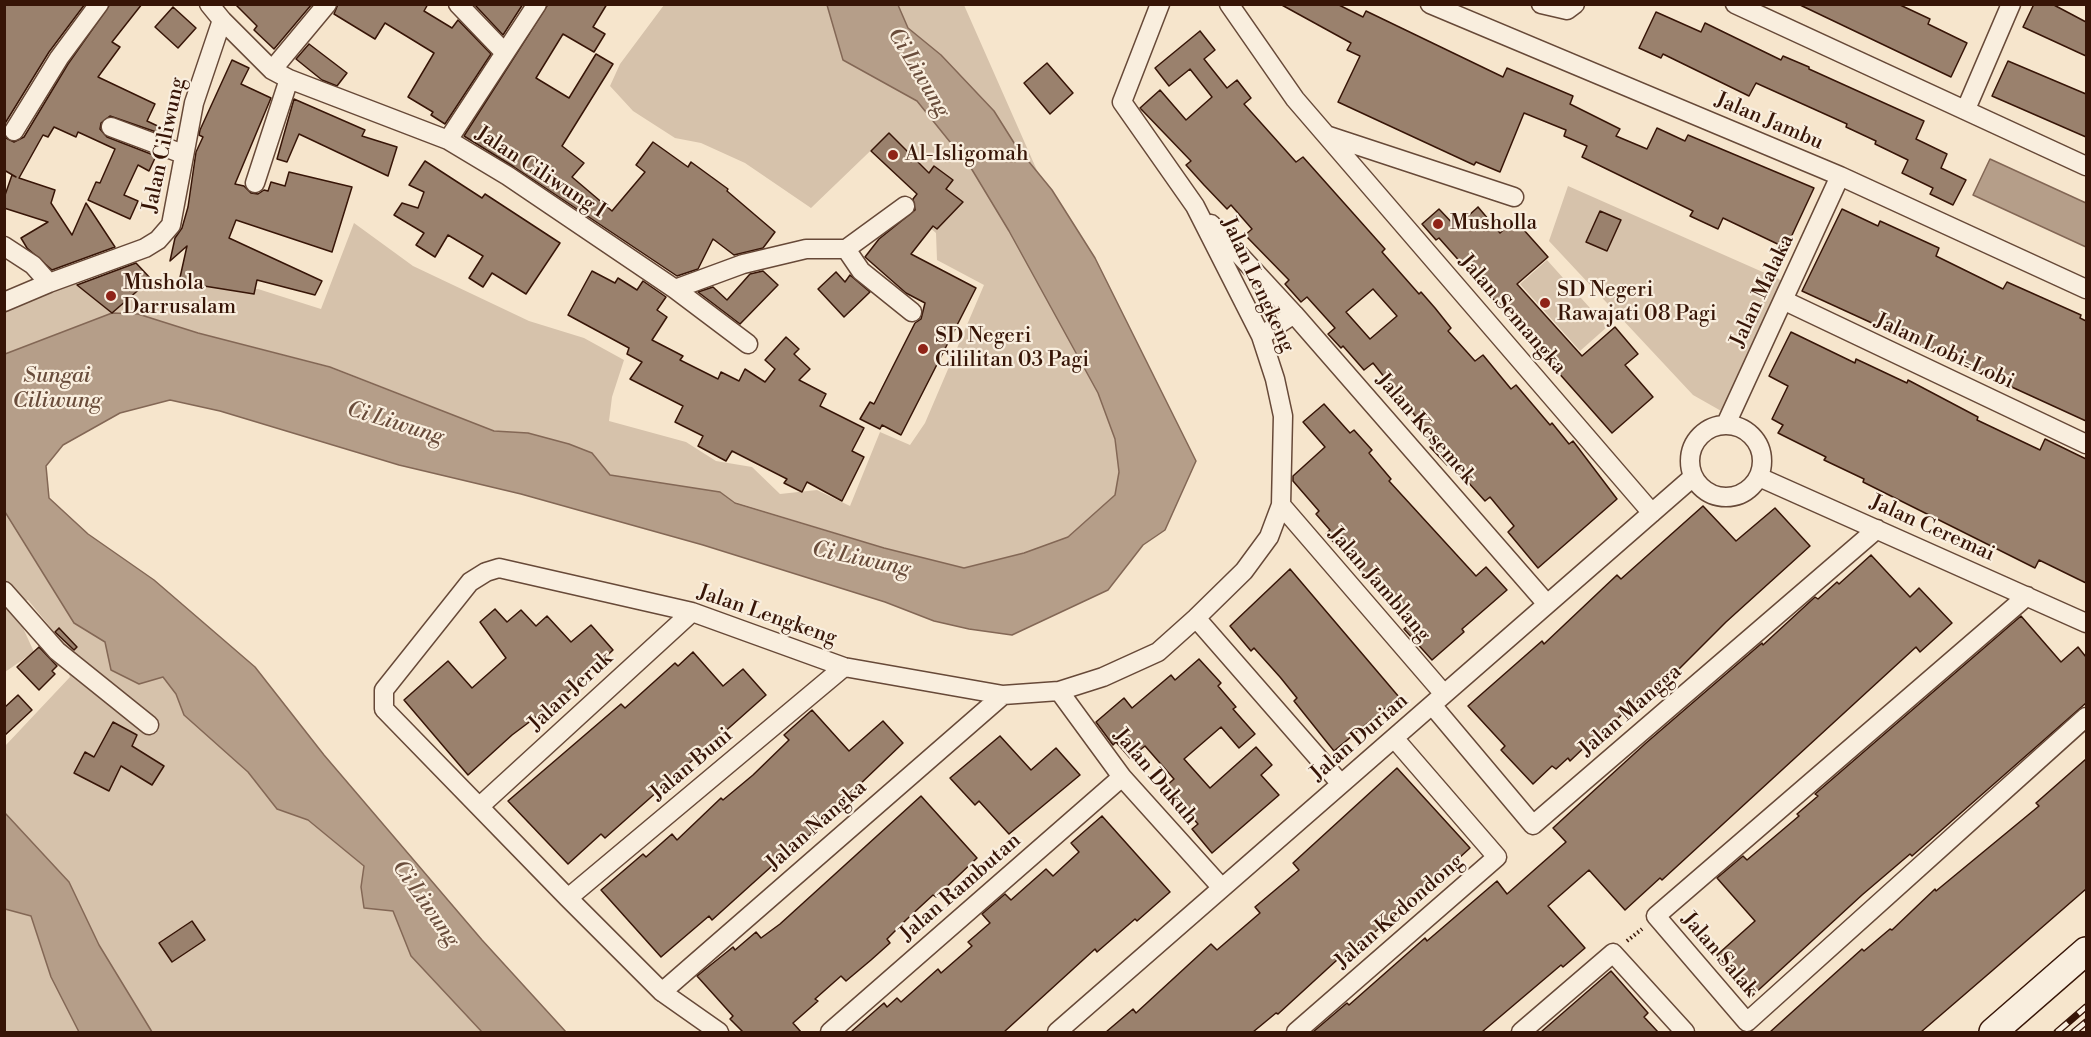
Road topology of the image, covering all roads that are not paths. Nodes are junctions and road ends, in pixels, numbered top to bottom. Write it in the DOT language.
graph roads {
  1 [pos="99,4"];
  2 [pos="209,4"];
  3 [pos="327,4"];
  4 [pos="458,4"];
  5 [pos="537,4"];
  6 [pos="1160,4"];
  7 [pos="1229,4"];
  8 [pos="1430,4"];
  9 [pos="1541,4"];
  10 [pos="1575,4"];
  11 [pos="1735,4"];
  12 [pos="2011,4"];
  13 [pos="222,20"];
  14 [pos="505,53"];
  15 [pos="272,70"];
  16 [pos="289,78"];
  17 [pos="1966,109"];
  18 [pos="111,127"];
  19 [pos="14,131"];
  20 [pos="1328,136"];
  21 [pos="448,140"];
  22 [pos="183,154"];
  23 [pos="2086,166"];
  24 [pos="1840,176"];
  25 [pos="255,183"];
  26 [pos="1514,197"];
  27 [pos="905,206"];
  28 [pos="1195,206"];
  29 [pos="4,246"];
  30 [pos="846,249"];
  31 [pos="48,283"];
  32 [pos="675,289"];
  33 [pos="2086,289"];
  34 [pos="1783,300"];
  35 [pos="4,302"];
  36 [pos="912,312"];
  37 [pos="1294,314"];
  38 [pos="1261,336"];
  39 [pos="748,344"];
  40 [pos="1726,424"];
  41 [pos="2086,444"];
  42 [pos="1693,477"];
  43 [pos="1760,477"];
  44 [pos="1281,505"];
  45 [pos="1652,513"];
  46 [pos="1877,529"];
  47 [pos="4,591"];
  48 [pos="2027,596"];
  49 [pos="1547,604"];
  50 [pos="692,612"];
  51 [pos="1197,618"];
  52 [pos="2086,623"];
  53 [pos="844,667"];
  54 [pos="1059,691"];
  55 [pos="1002,695"];
  56 [pos="1438,700"];
  57 [pos="2086,717"];
  58 [pos="148,725"];
  59 [pos="1394,738"];
  60 [pos="1122,777"];
  61 [pos="1341,784"];
  62 [pos="480,806"];
  63 [pos="1222,888"];
  64 [pos="568,898"];
  65 [pos="2086,951"];
  66 [pos="662,992"];
  67 [pos="719,1032"];
  68 [pos="830,1032"];
  69 [pos="1057,1032"];
  70 [pos="1296,1032"];
  71 [pos="1521,1032"];
  72 [pos="1685,1032"];
  73 [pos="1993,1032"];
  1 -- 19 [label="street"];
  2 -- 13 [label="street"];
  3 -- 15 [label="street"];
  4 -- 14 [label="street"];
  5 -- 14 [label="street"];
  6 -- 28 [label="street, Jalan Lengkeng"];
  7 -- 20 [label="street, Jalan Semangka"];
  8 -- 24 [label="street, Jalan Jambu"];
  9 -- 10 [label="street"];
  11 -- 17 [label="street"];
  12 -- 17 [label="street"];
  13 -- 15 [label="street, Jalan Ciliwung I"];
  13 -- 22 [label="street, Jalan Ciliwung"];
  14 -- 21 [label="street"];
  15 -- 16 [label="street, Jalan Ciliwung I"];
  16 -- 21 [label="street, Jalan Ciliwung I"];
  16 -- 25 [label="street"];
  17 -- 23 [label="street"];
  18 -- 22 [label="street"];
  20 -- 26 [label="street"];
  20 -- 45 [label="street, Jalan Semangka"];
  21 -- 32 [label="street, Jalan Ciliwung I"];
  22 -- 31 [label="street, Jalan Ciliwung"];
  24 -- 33 [label="street, Jalan Jambu"];
  24 -- 34 [label="street, Jalan Malaka"];
  27 -- 30 [label="street"];
  28 -- 37 [label="street, Jalan Lengkeng"];
  28 -- 38 [label="street, Jalan Lengkeng"];
  29 -- 31 [label="street"];
  30 -- 32 [label="street"];
  30 -- 36 [label="street"];
  31 -- 35 [label="street, Jalan Ciliwung"];
  32 -- 39 [label="street, Jalan Ciliwung I"];
  34 -- 40 [label="street, Jalan Malaka"];
  34 -- 41 [label="street, Jalan Lobi-Lobi"];
  37 -- 38 [label="street"];
  37 -- 49 [label="street, Jalan Kesemek"];
  38 -- 44 [label="street, Jalan Lengkeng"];
  40 -- 42 [label="street"];
  40 -- 43 [label="street"];
  42 -- 43 [label="street"];
  42 -- 45 [label="street, Jalan Durian"];
  43 -- 46 [label="street, Jalan Ceremai"];
  44 -- 51 [label="street, Jalan Lengkeng"];
  44 -- 56 [label="street, Jalan Jamblang"];
  45 -- 49 [label="street, Jalan Durian"];
  46 -- 48 [label="street, Jalan Ceremai"];
  46 -- 56 [label="street, Jalan Mangga"];
  47 -- 58 [label="street"];
  48 -- 52 [label="street, Jalan Ceremai"];
  48 -- 57 [label="street, Jalan Salak"];
  49 -- 56 [label="street, Jalan Durian"];
  50 -- 53 [label="street, Jalan Lengkeng"];
  50 -- 62 [label="street, Jalan Jeruk"];
  50 -- 62 [label="street, Jalan Lengkeng"];
  51 -- 54 [label="street, Jalan Lengkeng"];
  51 -- 61 [label="street"];
  53 -- 55 [label="street, Jalan Lengkeng"];
  53 -- 64 [label="street, Jalan Buni"];
  54 -- 55 [label="street, Jalan Lengkeng"];
  54 -- 60 [label="street, Jalan Dukuh"];
  55 -- 66 [label="street, Jalan Nangka"];
  56 -- 59 [label="street, Jalan Durian"];
  59 -- 61 [label="street, Jalan Durian"];
  59 -- 70 [label="street, Jalan Kedondong"];
  60 -- 63 [label="street, Jalan Dukuh"];
  60 -- 68 [label="street, Jalan Rambutan"];
  61 -- 63 [label="street, Jalan Durian"];
  62 -- 64 [label="street, Jalan Lengkeng"];
  63 -- 69 [label="street, Jalan Durian"];
  64 -- 66 [label="street, Jalan Lengkeng"];
  65 -- 73 [label="main road"];
  66 -- 67 [label="street, Jalan Lengkeng"];
  71 -- 72 [label="street"];
}
